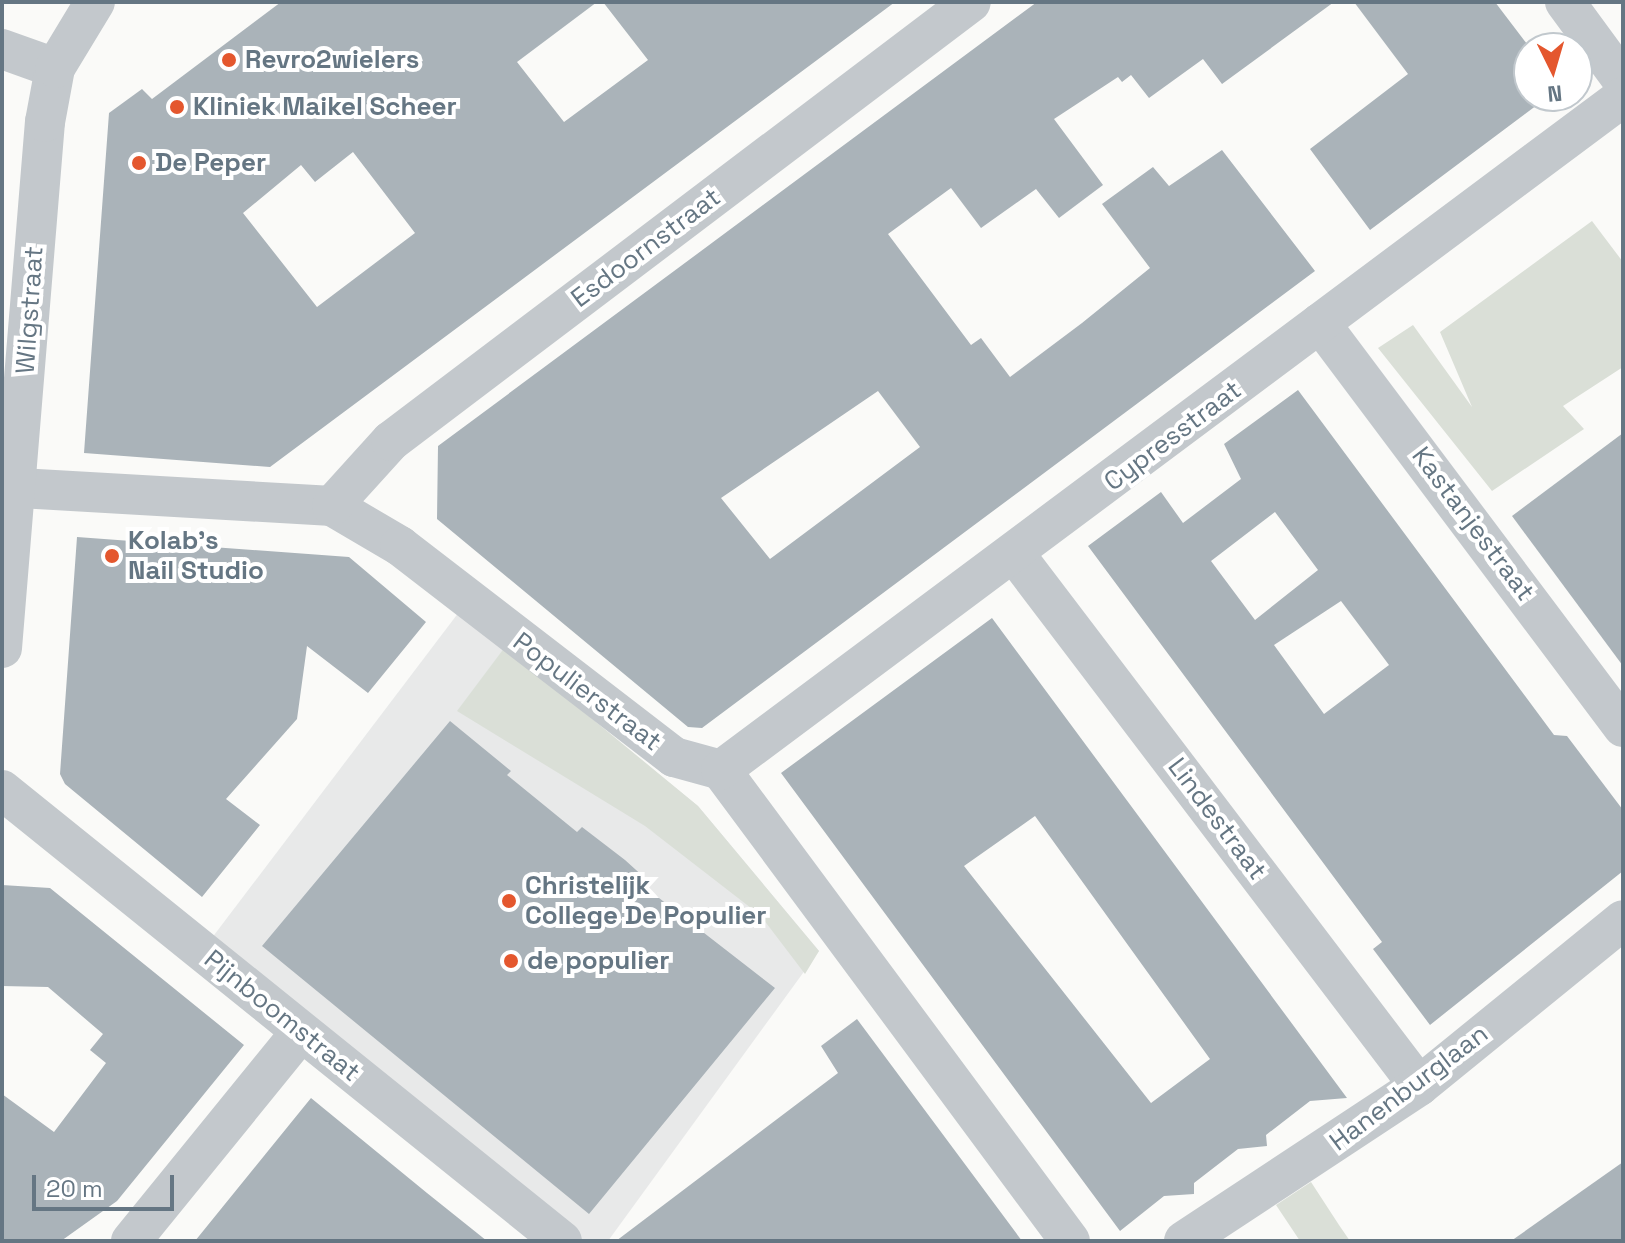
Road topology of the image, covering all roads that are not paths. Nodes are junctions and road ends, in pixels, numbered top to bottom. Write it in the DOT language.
graph roads {
  1 [pos="95,2"];
  2 [pos="971,2"];
  3 [pos="1565,2"];
  4 [pos="2,49"];
  5 [pos="55,68"];
  6 [pos="1623,81"];
  7 [pos="1623,97"];
  8 [pos="1320,323"];
  9 [pos="9,488"];
  10 [pos="332,506"];
  11 [pos="1014,553"];
  12 [pos="2,648"];
  13 [pos="1623,727"];
  14 [pos="721,770"];
  15 [pos="2,790"];
  16 [pos="1623,920"];
  17 [pos="301,1032"];
  18 [pos="1419,1086"];
  19 [pos="131,1241"];
  20 [pos="562,1241"];
  21 [pos="1070,1241"];
  22 [pos="1184,1241"];
  1 -- 5 [label="street"];
  2 -- 10 [label="street, Esdoornstraat"];
  3 -- 6 [label="street"];
  4 -- 5 [label="street"];
  5 -- 9 [label="street, Wilgstraat"];
  7 -- 8 [label="street, Cypresstraat"];
  8 -- 11 [label="street, Cypresstraat"];
  8 -- 13 [label="street, Kastanjestraat"];
  9 -- 10 [label="street, Populierstraat"];
  9 -- 12 [label="street, Wilgstraat"];
  10 -- 14 [label="street, Populierstraat"];
  11 -- 14 [label="street, Cypresstraat"];
  11 -- 18 [label="street, Lindestraat"];
  14 -- 21 [label="street"];
  15 -- 17 [label="street, Pijnboomstraat"];
  16 -- 18 [label="street, Hanenburglaan"];
  17 -- 19 [label="street"];
  17 -- 20 [label="street, Pijnboomstraat"];
  18 -- 22 [label="street, Hanenburglaan"];
}
